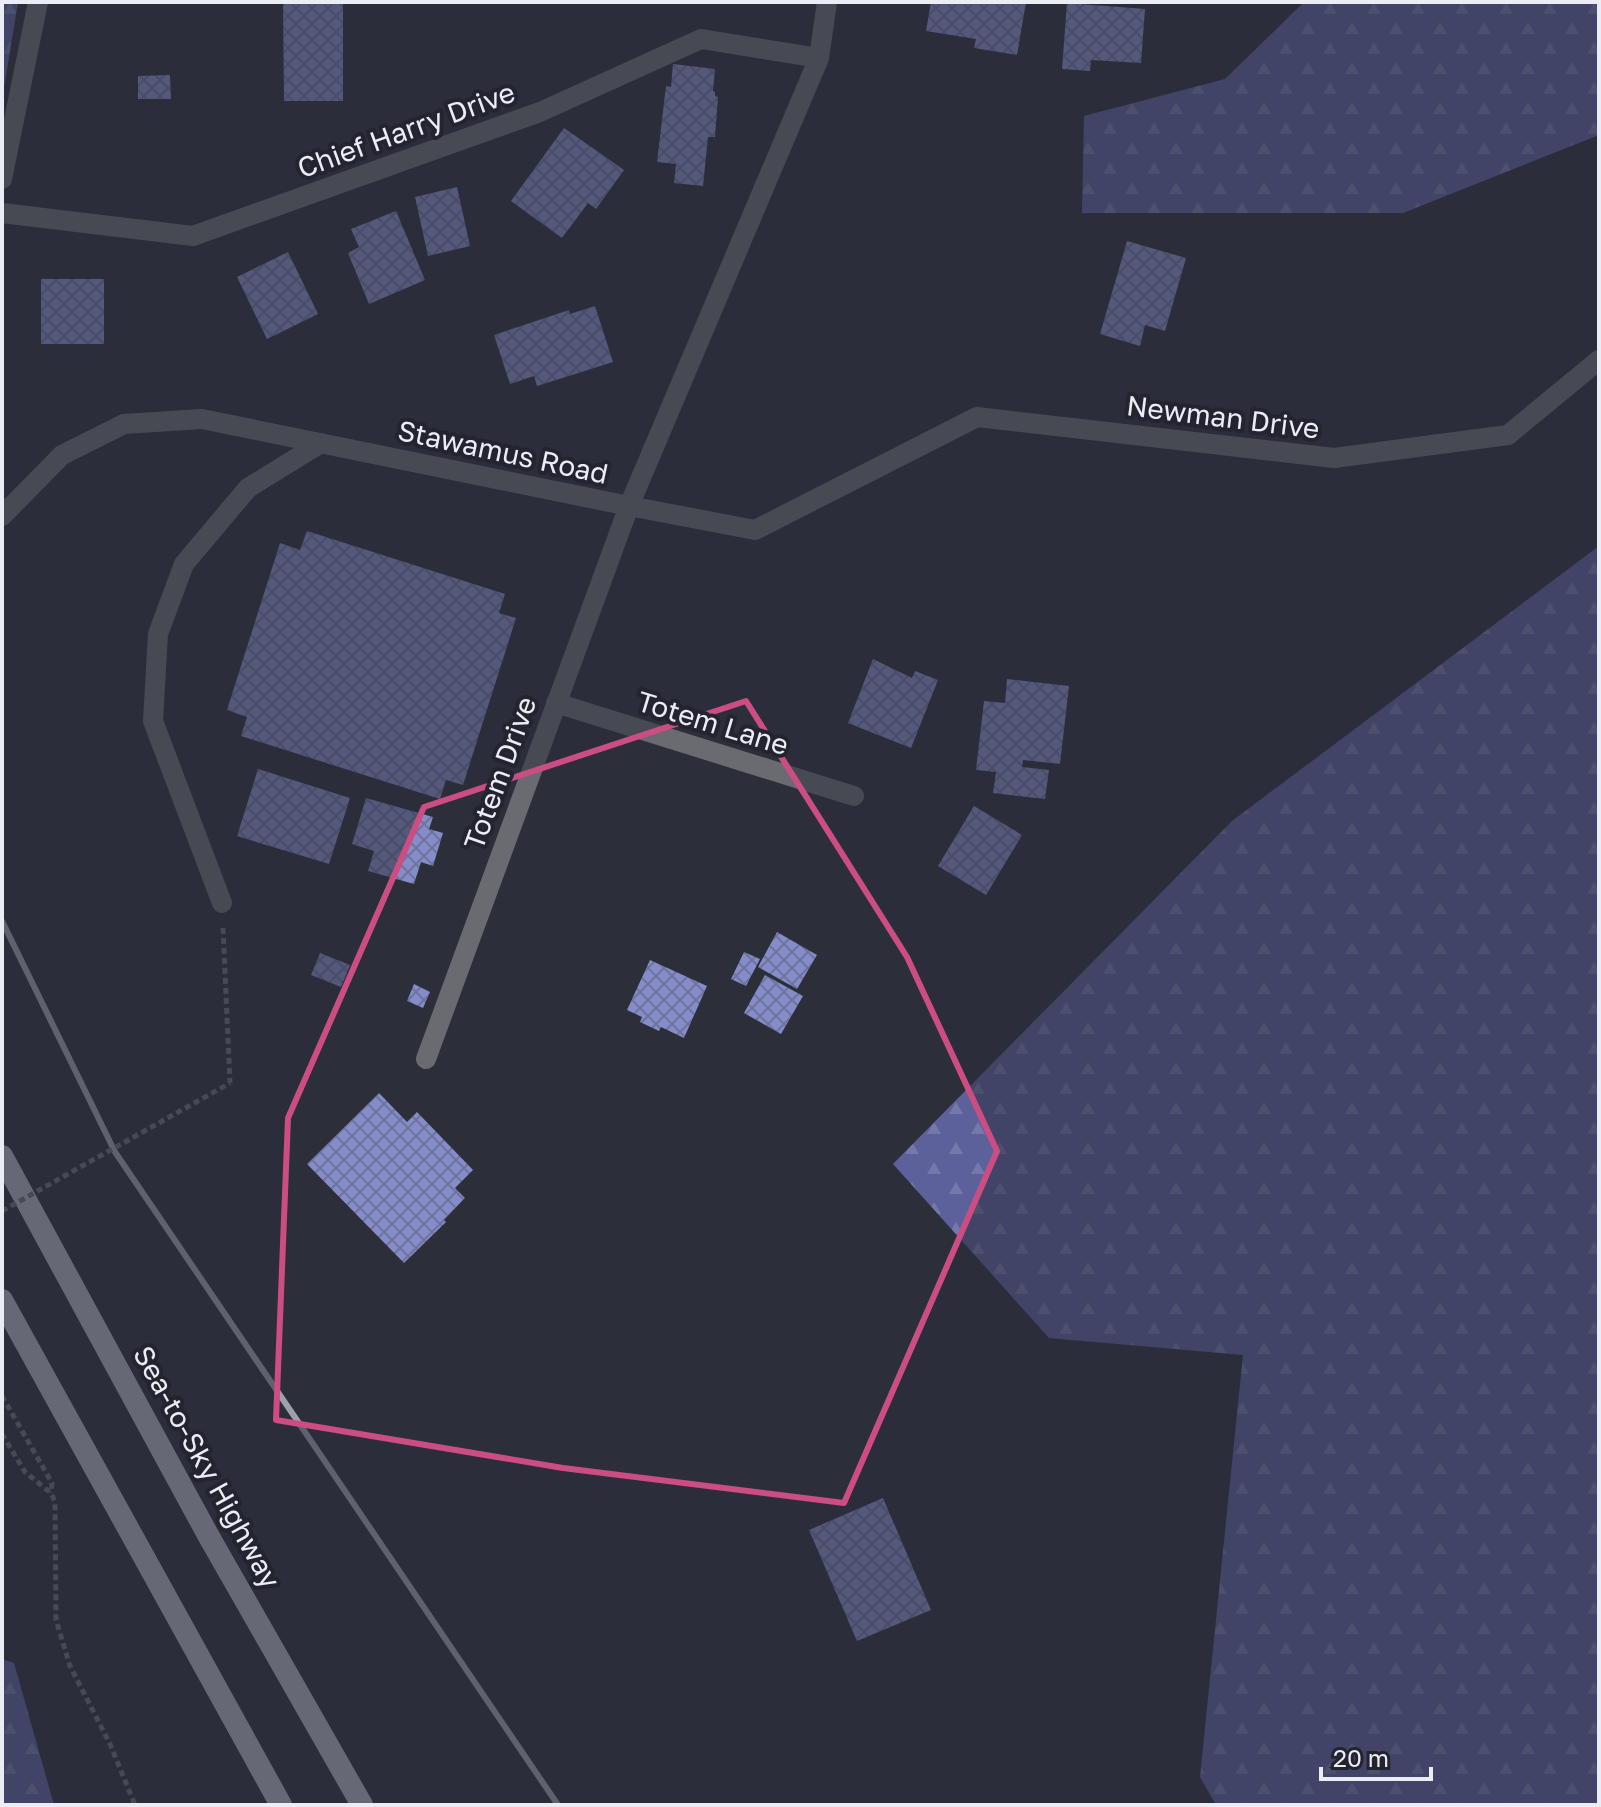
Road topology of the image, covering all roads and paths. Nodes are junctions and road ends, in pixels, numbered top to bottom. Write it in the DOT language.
graph roads {
  1 [pos="38,2"];
  2 [pos="827,2"];
  3 [pos="819,58"];
  4 [pos="2,179"];
  5 [pos="2,213"];
  6 [pos="1599,360"];
  7 [pos="321,443"];
  8 [pos="629,506"];
  9 [pos="2,516"];
  10 [pos="556,703"];
  11 [pos="854,796"];
  12 [pos="222,903"];
  13 [pos="426,1059"];
  14 [pos="2,1156"];
  15 [pos="2,1211"];
  16 [pos="2,1300"];
  17 [pos="2,1396"];
  18 [pos="2,1434"];
  19 [pos="51,1493"];
  20 [pos="135,1805"];
  21 [pos="281,1805"];
  22 [pos="362,1805"];
  1 -- 4 [label="street"];
  2 -- 3 [label="street, Stawamus Road"];
  3 -- 5 [label="street, Chief Harry Drive"];
  3 -- 8 [label="street, Stawamus Road"];
  6 -- 8 [label="street, Newman Drive"];
  7 -- 8 [label="street, Stawamus Road"];
  7 -- 9 [label="street, Stawamus Road"];
  7 -- 12 [label="street"];
  8 -- 10 [label="street, Totem Drive"];
  10 -- 11 [label="street, Totem Lane"];
  10 -- 13 [label="street, Totem Drive"];
  12 -- 15 [label="path, bridge"];
  14 -- 22 [label="highway, Sea-to-Sky Highway"];
  16 -- 21 [label="highway"];
  17 -- 19 [label="path"];
  18 -- 19 [label="path"];
  19 -- 20 [label="path"];
}
